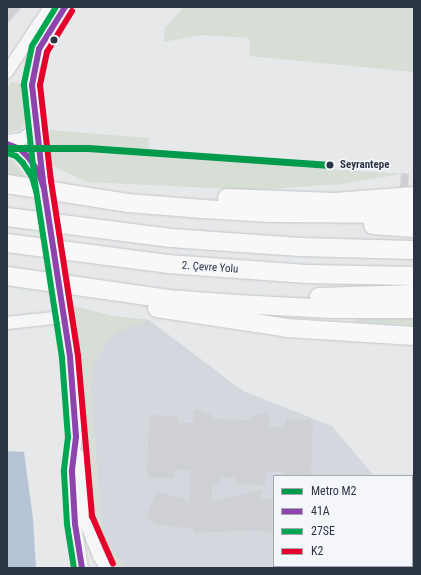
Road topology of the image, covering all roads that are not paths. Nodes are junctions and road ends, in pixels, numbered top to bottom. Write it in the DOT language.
graph roads {
  1 [pos="50,7"];
  2 [pos="65,7"];
  3 [pos="7,72"];
  4 [pos="37,128"];
  5 [pos="7,143"];
  6 [pos="43,182"];
  7 [pos="7,184"];
  8 [pos="414,196"];
  9 [pos="128,202"];
  10 [pos="270,213"];
  11 [pos="414,214"];
  12 [pos="7,217"];
  13 [pos="414,228"];
  14 [pos="7,243"];
  15 [pos="414,250"];
  16 [pos="414,276"];
  17 [pos="14,277"];
  18 [pos="128,292"];
  19 [pos="414,294"];
  20 [pos="414,309"];
  21 [pos="63,317"];
  22 [pos="7,323"];
  23 [pos="414,336"];
  24 [pos="76,437"];
  25 [pos="82,568"];
  26 [pos="106,568"];
  1 -- 3 [label="street"];
  2 -- 4 [label="street"];
  4 -- 5 [label="street"];
  4 -- 6 [label="street"];
  5 -- 6 [label="street"];
  6 -- 21 [label="street, bridge"];
  7 -- 9 [label="highway"];
  8 -- 9 [label="highway"];
  9 -- 10 [label="highway"];
  10 -- 11 [label="highway"];
  10 -- 13 [label="highway"];
  12 -- 15 [label="highway"];
  14 -- 16 [label="highway, 2. Çevre Yolu"];
  17 -- 18 [label="highway"];
  17 -- 23 [label="highway"];
  18 -- 19 [label="highway"];
  18 -- 20 [label="highway"];
  21 -- 22 [label="street"];
  21 -- 24 [label="street"];
  24 -- 25 [label="street"];
  24 -- 26 [label="street"];
}
